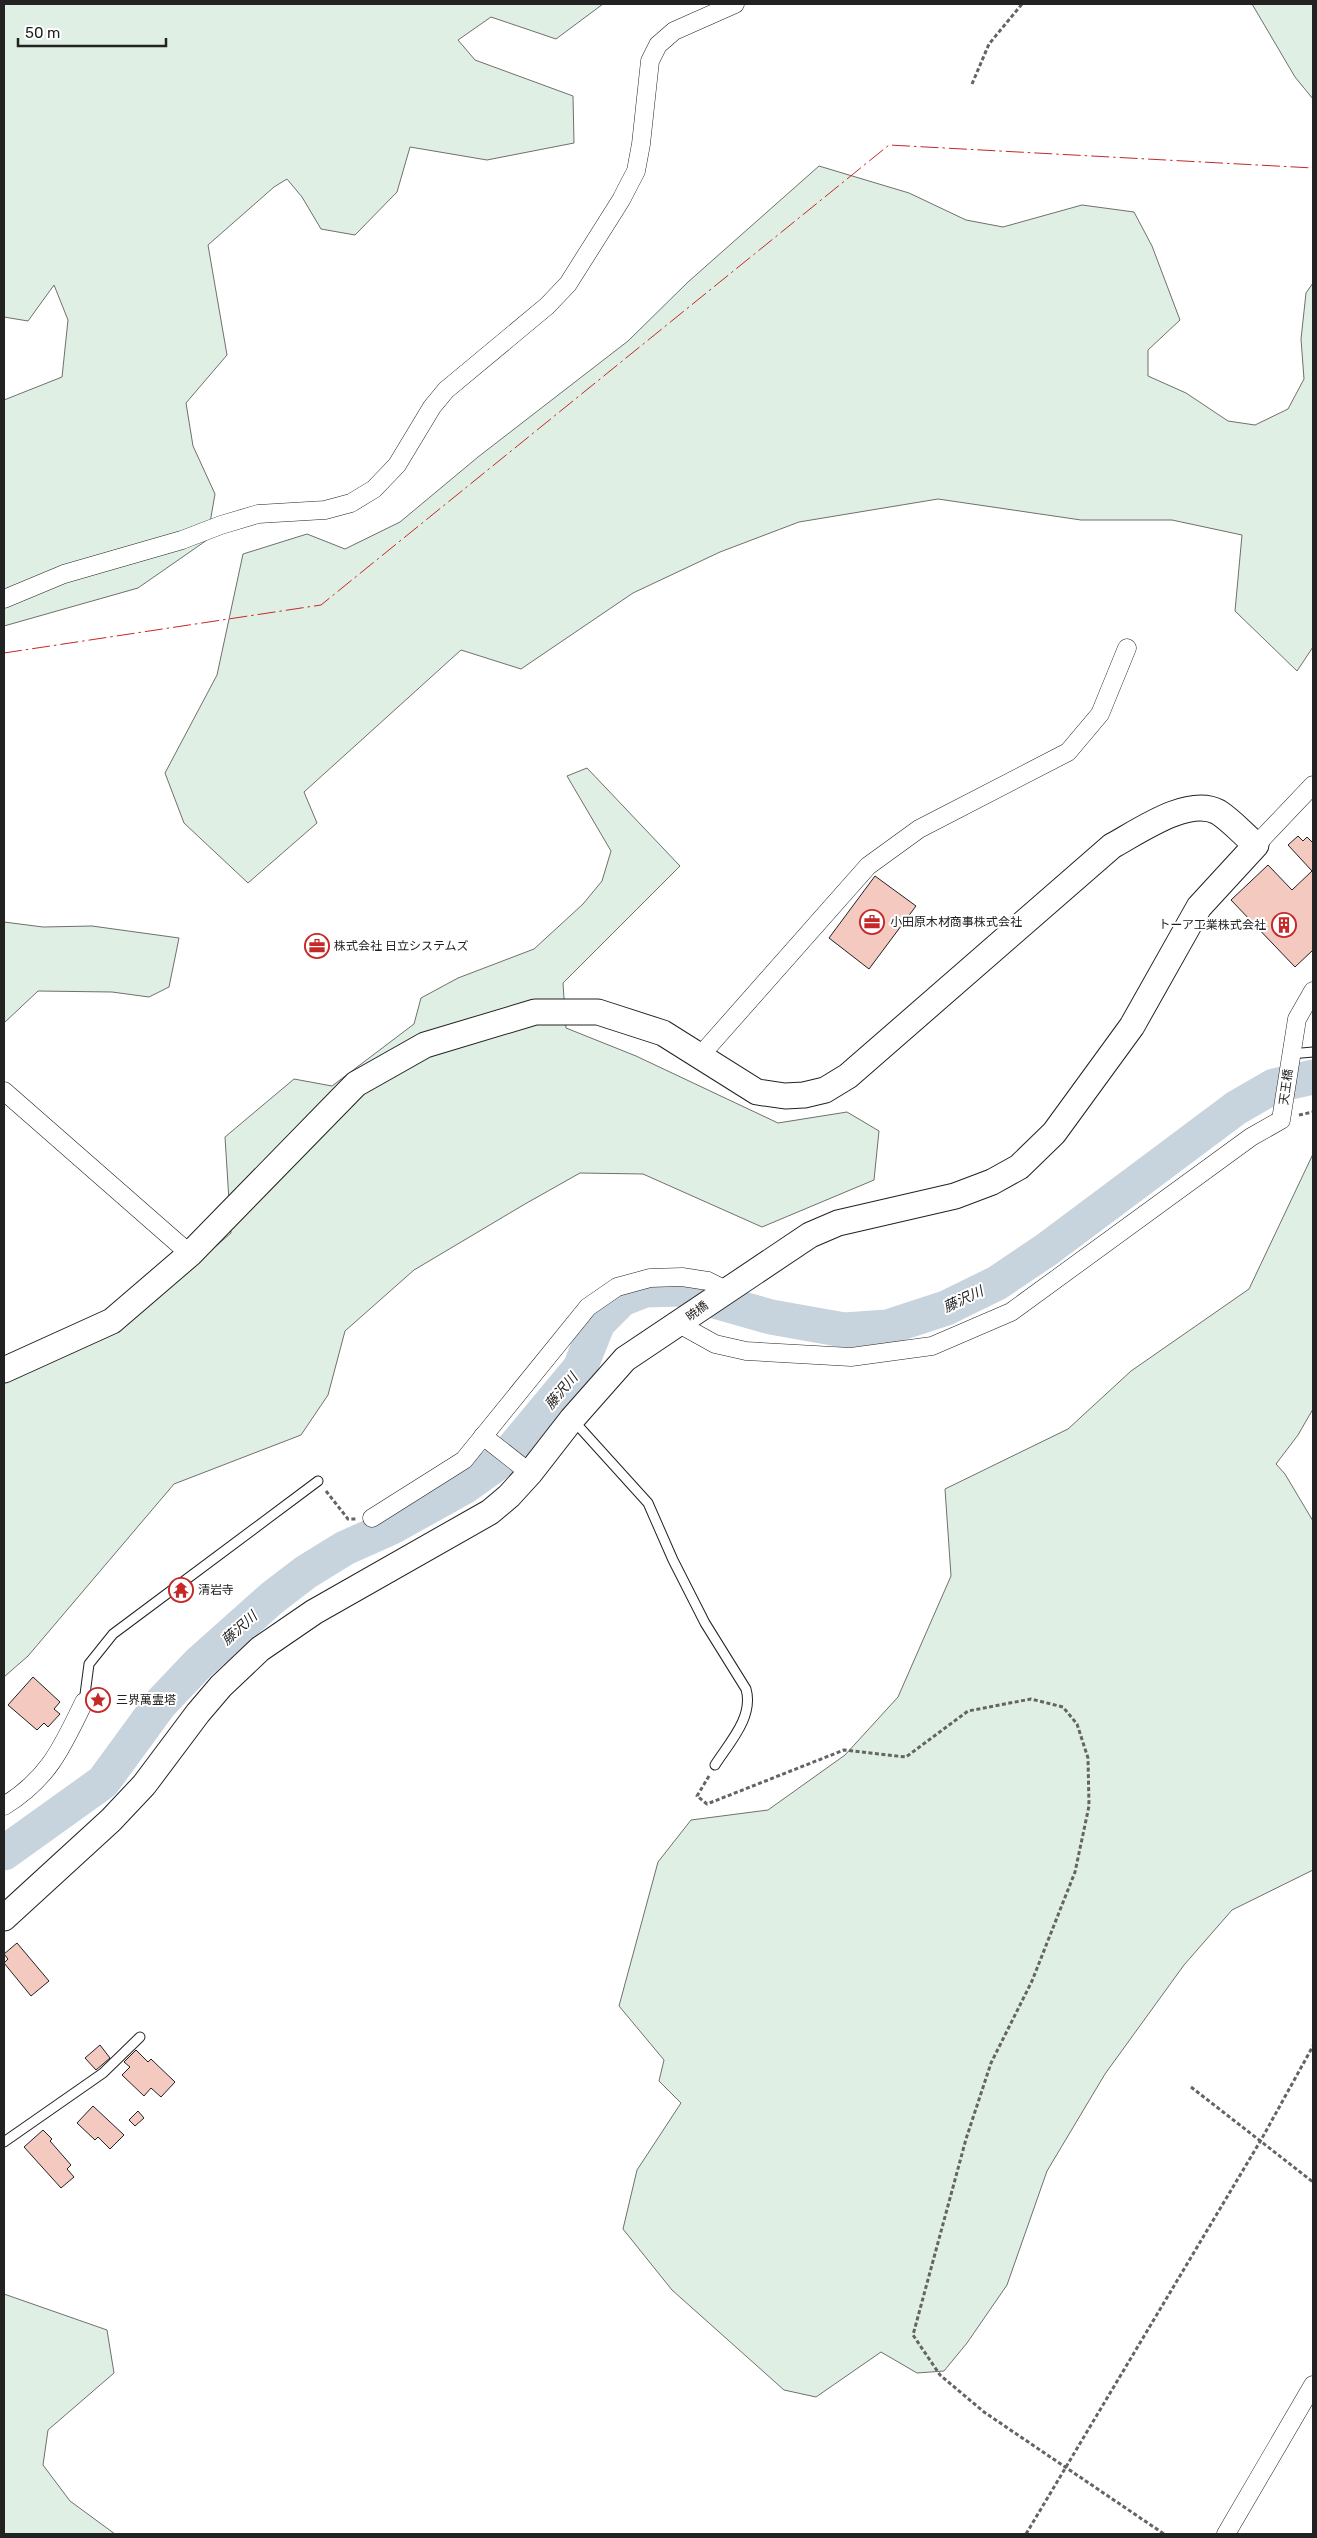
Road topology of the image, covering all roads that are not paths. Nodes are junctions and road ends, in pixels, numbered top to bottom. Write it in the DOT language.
graph roads {
  1 [pos="735,4"];
  2 [pos="4,599"];
  3 [pos="1127,648"];
  4 [pos="1312,792"];
  5 [pos="1256,844"];
  6 [pos="1313,991"];
  7 [pos="1313,1052"];
  8 [pos="1290,1054"];
  9 [pos="700,1056"];
  10 [pos="4,1092"];
  11 [pos="190,1254"];
  12 [pos="726,1290"];
  13 [pos="673,1328"];
  14 [pos="4,1370"];
  15 [pos="572,1419"];
  16 [pos="486,1438"];
  17 [pos="525,1469"];
  18 [pos="318,1480"];
  19 [pos="372,1518"];
  20 [pos="84,1702"];
  21 [pos="714,1765"];
  22 [pos="4,1806"];
  23 [pos="4,1918"];
  24 [pos="140,2037"];
  25 [pos="4,2142"];
  26 [pos="1313,2385"];
  27 [pos="1226,2534"];
  1 -- 2 [label="street"];
  3 -- 9 [label="street"];
  4 -- 5 [label="street"];
  5 -- 9 [label="street"];
  5 -- 12 [label="street, 暁橋"];
  6 -- 8 [label="street, 天王橋"];
  7 -- 8 [label="lane"];
  8 -- 13 [label="street, 天王橋"];
  9 -- 11 [label="street"];
  10 -- 11 [label="street"];
  11 -- 14 [label="street"];
  12 -- 13 [label="street, 暁橋"];
  12 -- 16 [label="street"];
  13 -- 15 [label="street, 暁橋"];
  15 -- 17 [label="street, 暁橋"];
  15 -- 21 [label="lane"];
  16 -- 17 [label="street"];
  16 -- 19 [label="street"];
  17 -- 23 [label="street, 暁橋"];
  18 -- 20 [label="lane"];
  20 -- 22 [label="street"];
  24 -- 25 [label="lane"];
  26 -- 27 [label="street"];
}
